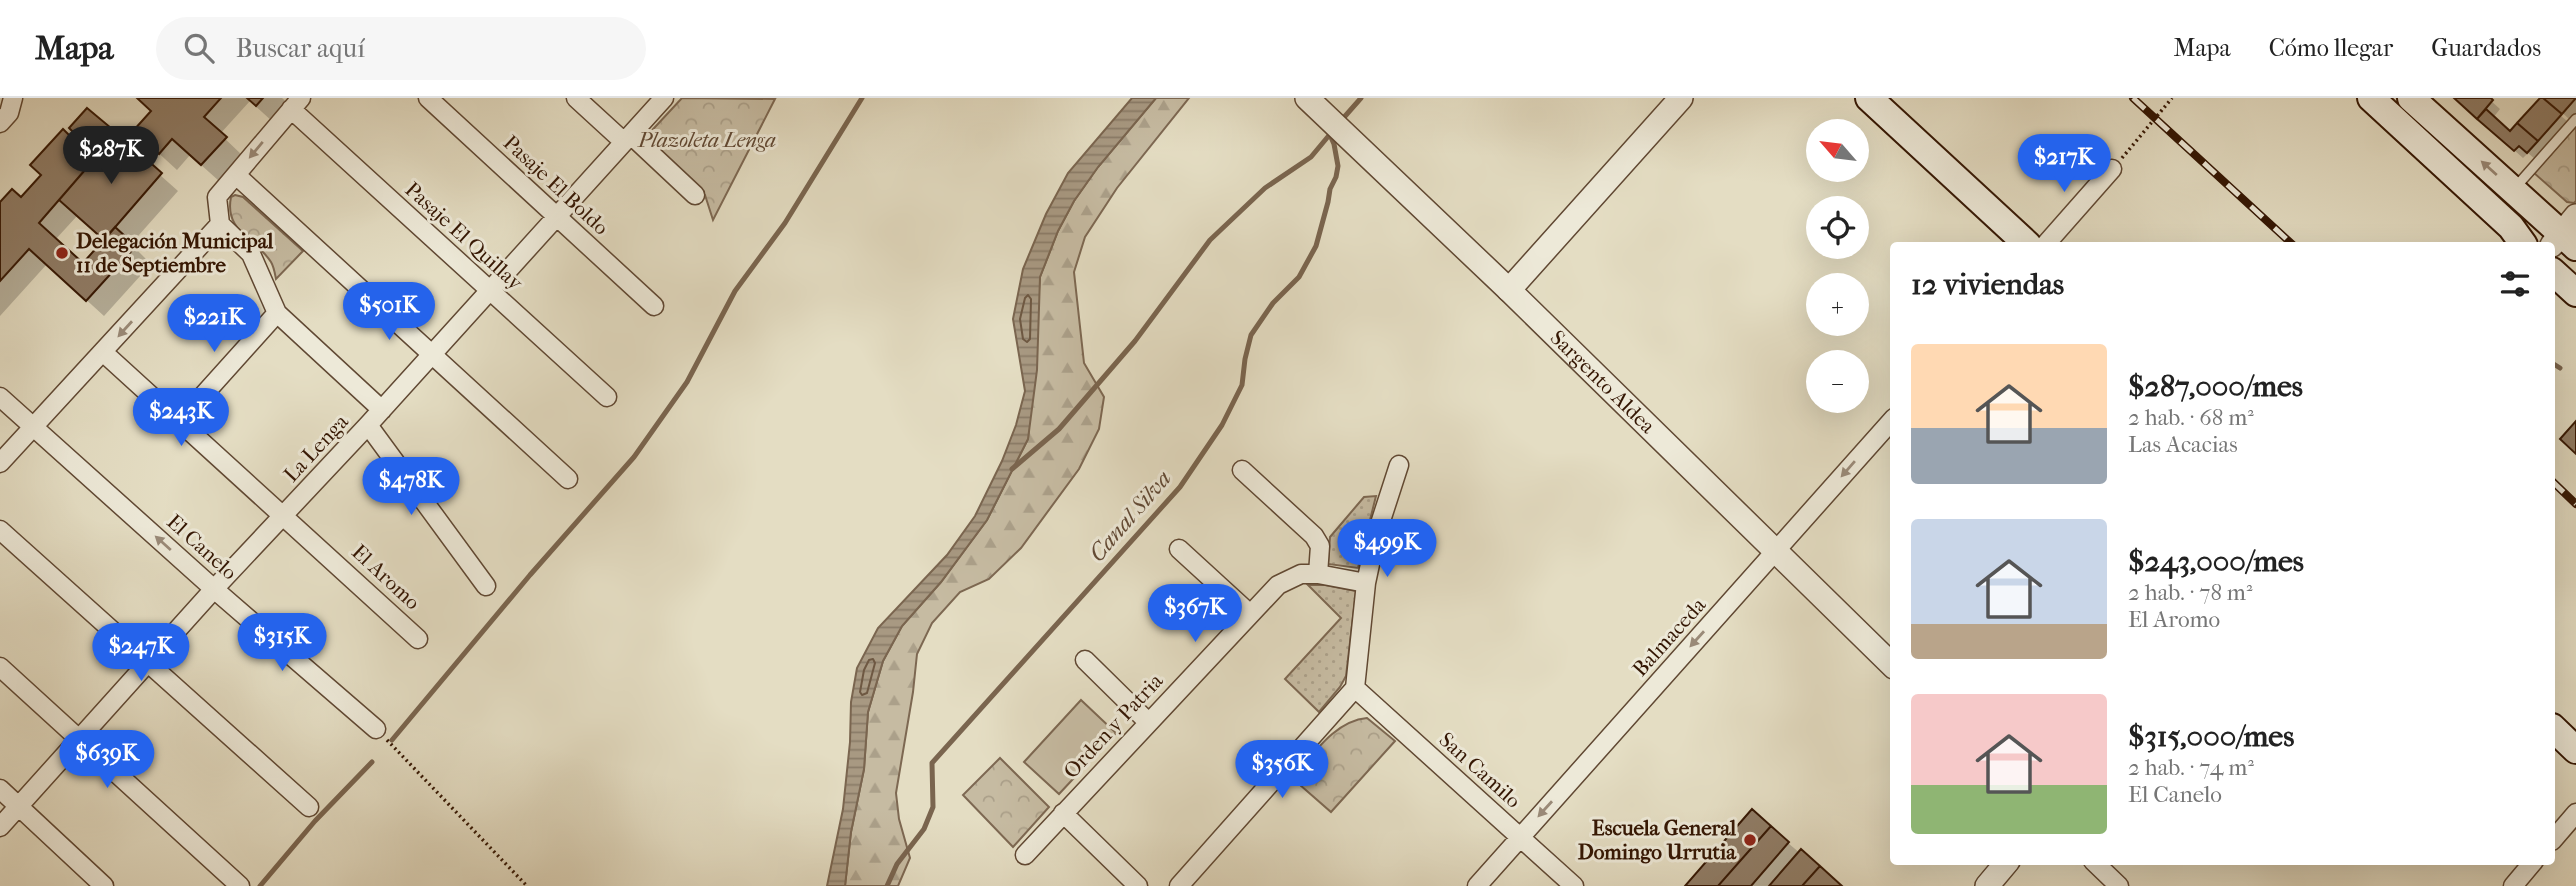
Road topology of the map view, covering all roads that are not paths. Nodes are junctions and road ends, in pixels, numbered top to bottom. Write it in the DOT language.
graph roads {
  1 [pos="13,98"];
  2 [pos="428,98"];
  3 [pos="576,98"];
  4 [pos="664,98"];
  5 [pos="1307,98"];
  6 [pos="1681,98"];
  7 [pos="1869,98"];
  8 [pos="2371,98"];
  9 [pos="2411,98"];
  10 [pos="296,104"];
  11 [pos="2576,120"];
  12 [pos="0,123"];
  13 [pos="627,138"];
  14 [pos="2112,169"];
  15 [pos="236,175"];
  16 [pos="2512,190"];
  17 [pos="695,195"];
  18 [pos="557,217"];
  19 [pos="220,224"];
  20 [pos="2566,235"];
  21 [pos="2025,242"];
  22 [pos="2049,242"];
  23 [pos="2522,242"];
  24 [pos="2555,274"];
  25 [pos="491,290"];
  26 [pos="1509,290"];
  27 [pos="2576,293"];
  28 [pos="654,306"];
  29 [pos="277,313"];
  30 [pos="104,352"];
  31 [pos="432,355"];
  32 [pos="0,397"];
  33 [pos="607,397"];
  34 [pos="382,410"];
  35 [pos="180,421"];
  36 [pos="1890,423"];
  37 [pos="368,425"];
  38 [pos="33,426"];
  39 [pos="0,463"];
  40 [pos="1399,465"];
  41 [pos="1242,470"];
  42 [pos="568,479"];
  43 [pos="285,515"];
  44 [pos="0,530"];
  45 [pos="1179,549"];
  46 [pos="1775,552"];
  47 [pos="1318,574"];
  48 [pos="1366,583"];
  49 [pos="486,586"];
  50 [pos="214,589"];
  51 [pos="1250,614"];
  52 [pos="418,639"];
  53 [pos="1085,660"];
  54 [pos="147,663"];
  55 [pos="1890,663"];
  56 [pos="0,667"];
  57 [pos="1355,688"];
  58 [pos="1148,722"];
  59 [pos="376,729"];
  60 [pos="2555,730"];
  61 [pos="79,739"];
  62 [pos="2576,750"];
  63 [pos="0,789"];
  64 [pos="19,807"];
  65 [pos="309,807"];
  66 [pos="1063,813"];
  67 [pos="2576,813"];
  68 [pos="0,827"];
  69 [pos="1520,837"];
  70 [pos="2555,838"];
  71 [pos="1025,855"];
  72 [pos="2005,865"];
  73 [pos="2097,865"];
  74 [pos="2530,865"];
  75 [pos="104,886"];
  76 [pos="240,886"];
  77 [pos="1138,886"];
  78 [pos="1180,886"];
  79 [pos="1477,886"];
  80 [pos="1574,886"];
  81 [pos="1987,886"];
  82 [pos="2119,886"];
  83 [pos="2512,886"];
  1 -- 12 [label="street"];
  2 -- 18 [label="street, Pasaje El Boldo"];
  3 -- 13 [label="street"];
  4 -- 13 [label="street, La Lenga"];
  5 -- 26 [label="street, Sargento Aldea"];
  6 -- 26 [label="street"];
  7 -- 21 [label="main road"];
  8 -- 23 [label="main road"];
  16 -- 9 [label="main road, one-way"];
  10 -- 15 [label="street, one-way"];
  10 -- 25 [label="street, Pasaje El Quillay"];
  11 -- 16 [label="lane"];
  13 -- 17 [label="street"];
  13 -- 18 [label="street, La Lenga"];
  14 -- 22 [label="street"];
  15 -- 19 [label="street"];
  15 -- 31 [label="street"];
  16 -- 20 [label="main road"];
  18 -- 25 [label="street, La Lenga"];
  18 -- 28 [label="street, Pasaje El Boldo"];
  19 -- 29 [label="street"];
  19 -- 30 [label="street, one-way"];
  24 -- 27 [label="main road"];
  25 -- 31 [label="street, La Lenga"];
  25 -- 33 [label="street, Pasaje El Quillay"];
  26 -- 46 [label="street, Sargento Aldea"];
  29 -- 34 [label="street"];
  29 -- 35 [label="street"];
  30 -- 35 [label="street, El Aromo"];
  30 -- 38 [label="street"];
  31 -- 34 [label="street, La Lenga"];
  31 -- 42 [label="street"];
  32 -- 38 [label="street, El Canelo"];
  34 -- 37 [label="street, La Lenga"];
  35 -- 43 [label="street, El Aromo"];
  36 -- 46 [label="street, Balmaceda, one-way"];
  37 -- 43 [label="street, La Lenga"];
  37 -- 49 [label="street"];
  38 -- 39 [label="street"];
  50 -- 38 [label="street, El Canelo, one-way"];
  40 -- 48 [label="street"];
  41 -- 47 [label="street"];
  43 -- 50 [label="street, La Lenga"];
  43 -- 52 [label="street, El Aromo"];
  44 -- 54 [label="street"];
  45 -- 51 [label="street"];
  46 -- 55 [label="street, Sargento Aldea"];
  46 -- 69 [label="street, Balmaceda, one-way"];
  47 -- 48 [label="street, Orden y Patria"];
  47 -- 51 [label="street, Orden y Patria"];
  48 -- 57 [label="street"];
  50 -- 54 [label="street, La Lenga"];
  50 -- 59 [label="street, El Canelo"];
  51 -- 58 [label="street, Orden y Patria"];
  53 -- 58 [label="street"];
  54 -- 61 [label="street, La Lenga"];
  54 -- 65 [label="street"];
  56 -- 61 [label="street"];
  57 -- 69 [label="street, San Camilo"];
  57 -- 78 [label="street"];
  58 -- 66 [label="street, Orden y Patria"];
  60 -- 62 [label="main road"];
  61 -- 64 [label="street, La Lenga"];
  61 -- 76 [label="street"];
  63 -- 64 [label="street"];
  64 -- 68 [label="street, La Lenga"];
  64 -- 75 [label="street"];
  66 -- 71 [label="street, Orden y Patria"];
  66 -- 77 [label="street"];
  67 -- 70 [label="street"];
  69 -- 79 [label="street, Balmaceda"];
  69 -- 80 [label="street, San Camilo"];
  72 -- 81 [label="street"];
  73 -- 82 [label="street"];
  74 -- 83 [label="street"];
}
